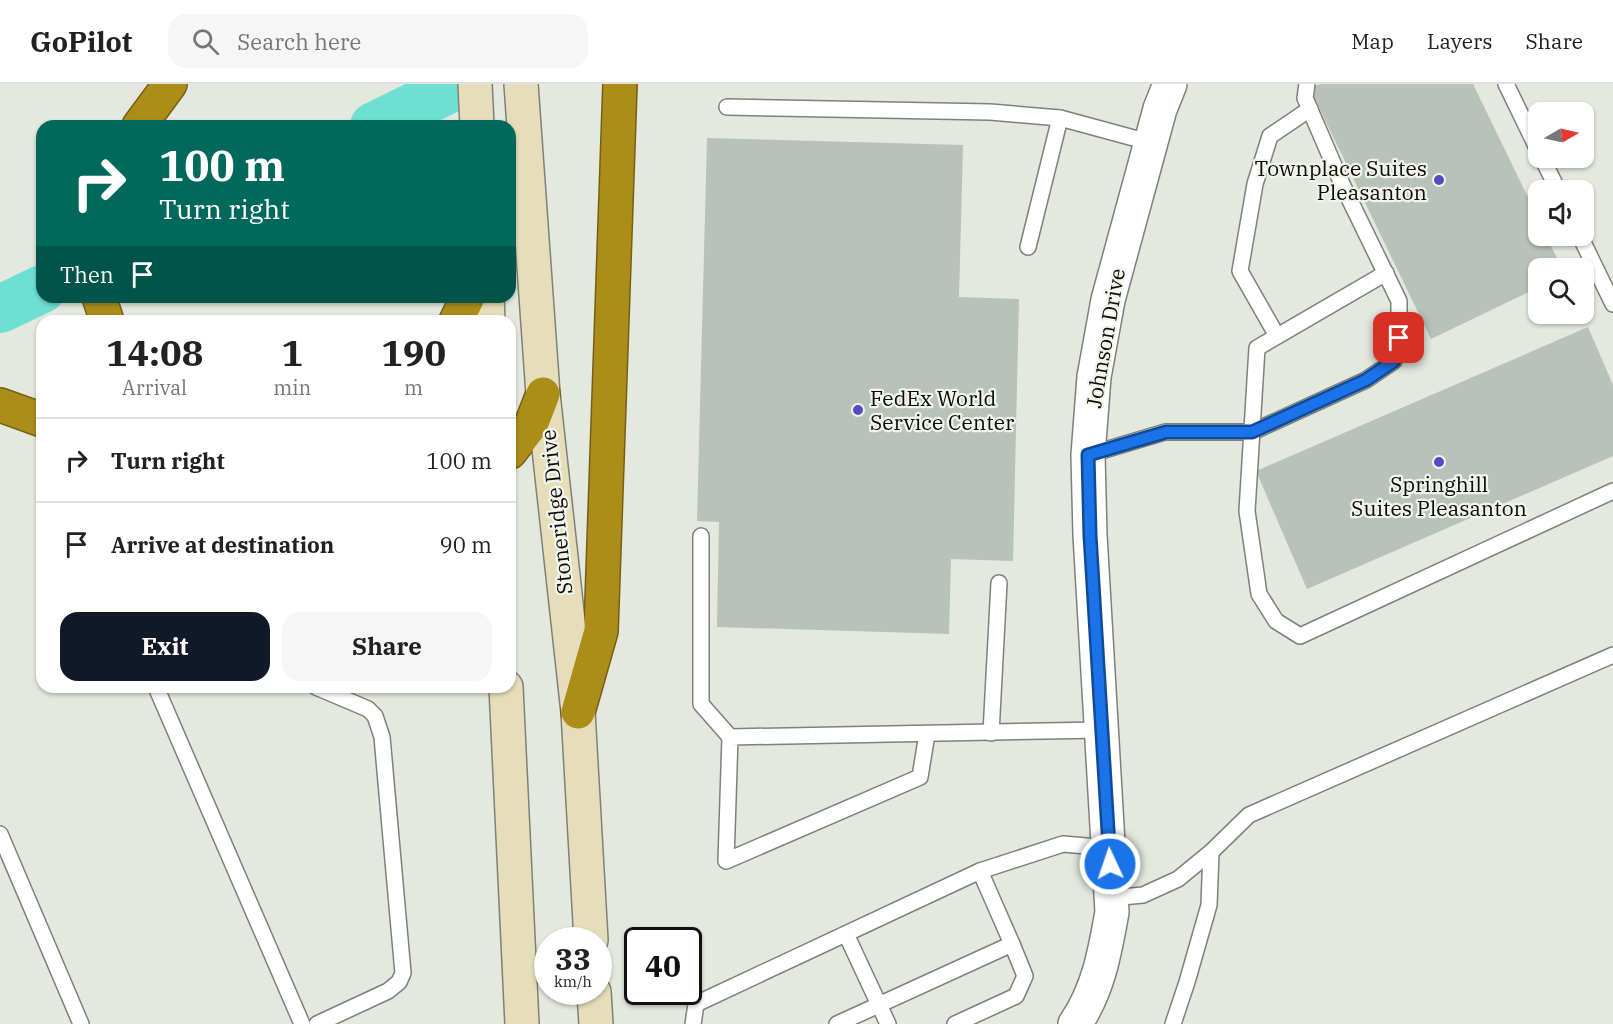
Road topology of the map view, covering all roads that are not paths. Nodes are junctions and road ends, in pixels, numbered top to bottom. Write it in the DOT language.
graph roads {
  1 [pos="170,84"];
  2 [pos="475,84"];
  3 [pos="521,84"];
  4 [pos="620,84"];
  5 [pos="1170,84"];
  6 [pos="1307,84"];
  7 [pos="1506,84"];
  8 [pos="727,107"];
  9 [pos="1310,110"];
  10 [pos="1060,118"];
  11 [pos="143,120"];
  12 [pos="477,120"];
  13 [pos="1528,129"];
  14 [pos="1152,142"];
  15 [pos="1585,246"];
  16 [pos="1028,247"];
  17 [pos="1386,273"];
  18 [pos="1613,304"];
  19 [pos="1277,336"];
  20 [pos="543,394"];
  21 [pos="0,405"];
  22 [pos="36,418"];
  23 [pos="1252,432"];
  24 [pos="516,444"];
  25 [pos="1088,455"];
  26 [pos="1613,491"];
  27 [pos="701,536"];
  28 [pos="999,583"];
  29 [pos="1613,655"];
  30 [pos="159,693"];
  31 [pos="329,693"];
  32 [pos="506,693"];
  33 [pos="578,712"];
  34 [pos="1102,730"];
  35 [pos="991,733"];
  36 [pos="927,734"];
  37 [pos="730,737"];
  38 [pos="0,834"];
  39 [pos="1109,848"];
  40 [pos="1210,852"];
  41 [pos="980,871"];
  42 [pos="1111,898"];
  43 [pos="590,927"];
  44 [pos="846,934"];
  45 [pos="1011,944"];
  46 [pos="595,1005"];
  47 [pos="879,1005"];
  48 [pos="81,1024"];
  49 [pos="302,1024"];
  50 [pos="317,1024"];
  51 [pos="522,1024"];
  52 [pos="596,1024"];
  53 [pos="693,1024"];
  54 [pos="837,1024"];
  55 [pos="888,1024"];
  56 [pos="955,1024"];
  57 [pos="1075,1024"];
  58 [pos="1173,1024"];
  1 -- 11 [label="highway"];
  2 -- 12 [label="main road"];
  3 -- 20 [label="main road, Stoneridge Drive"];
  4 -- 33 [label="highway"];
  5 -- 14 [label="street, Johnson Drive"];
  6 -- 9 [label="lane"];
  7 -- 13 [label="lane"];
  8 -- 10 [label="lane"];
  9 -- 17 [label="lane"];
  9 -- 19 [label="lane"];
  10 -- 14 [label="lane"];
  10 -- 16 [label="lane"];
  14 -- 25 [label="street, Johnson Drive"];
  15 -- 18 [label="lane"];
  17 -- 19 [label="lane"];
  17 -- 23 [label="lane"];
  19 -- 23 [label="lane"];
  20 -- 24 [label="highway"];
  20 -- 33 [label="main road, Stoneridge Drive"];
  21 -- 22 [label="highway"];
  23 -- 25 [label="lane"];
  23 -- 26 [label="lane"];
  25 -- 34 [label="street, Johnson Drive"];
  27 -- 37 [label="lane"];
  28 -- 35 [label="lane"];
  29 -- 40 [label="lane"];
  30 -- 49 [label="lane"];
  31 -- 50 [label="lane"];
  32 -- 51 [label="main road"];
  33 -- 43 [label="main road, Stoneridge Drive"];
  34 -- 35 [label="lane"];
  34 -- 39 [label="street, Johnson Drive"];
  35 -- 36 [label="lane"];
  36 -- 37 [label="lane"];
  36 -- 37 [label="lane"];
  38 -- 48 [label="lane"];
  39 -- 41 [label="lane"];
  39 -- 42 [label="street, Johnson Drive"];
  40 -- 42 [label="lane"];
  40 -- 58 [label="lane"];
  41 -- 44 [label="lane"];
  41 -- 45 [label="lane"];
  42 -- 57 [label="street, Johnson Drive"];
  44 -- 47 [label="lane"];
  44 -- 53 [label="lane"];
  45 -- 47 [label="lane"];
  45 -- 56 [label="lane"];
  46 -- 52 [label="main road"];
  47 -- 54 [label="lane"];
  47 -- 55 [label="lane"];
}
